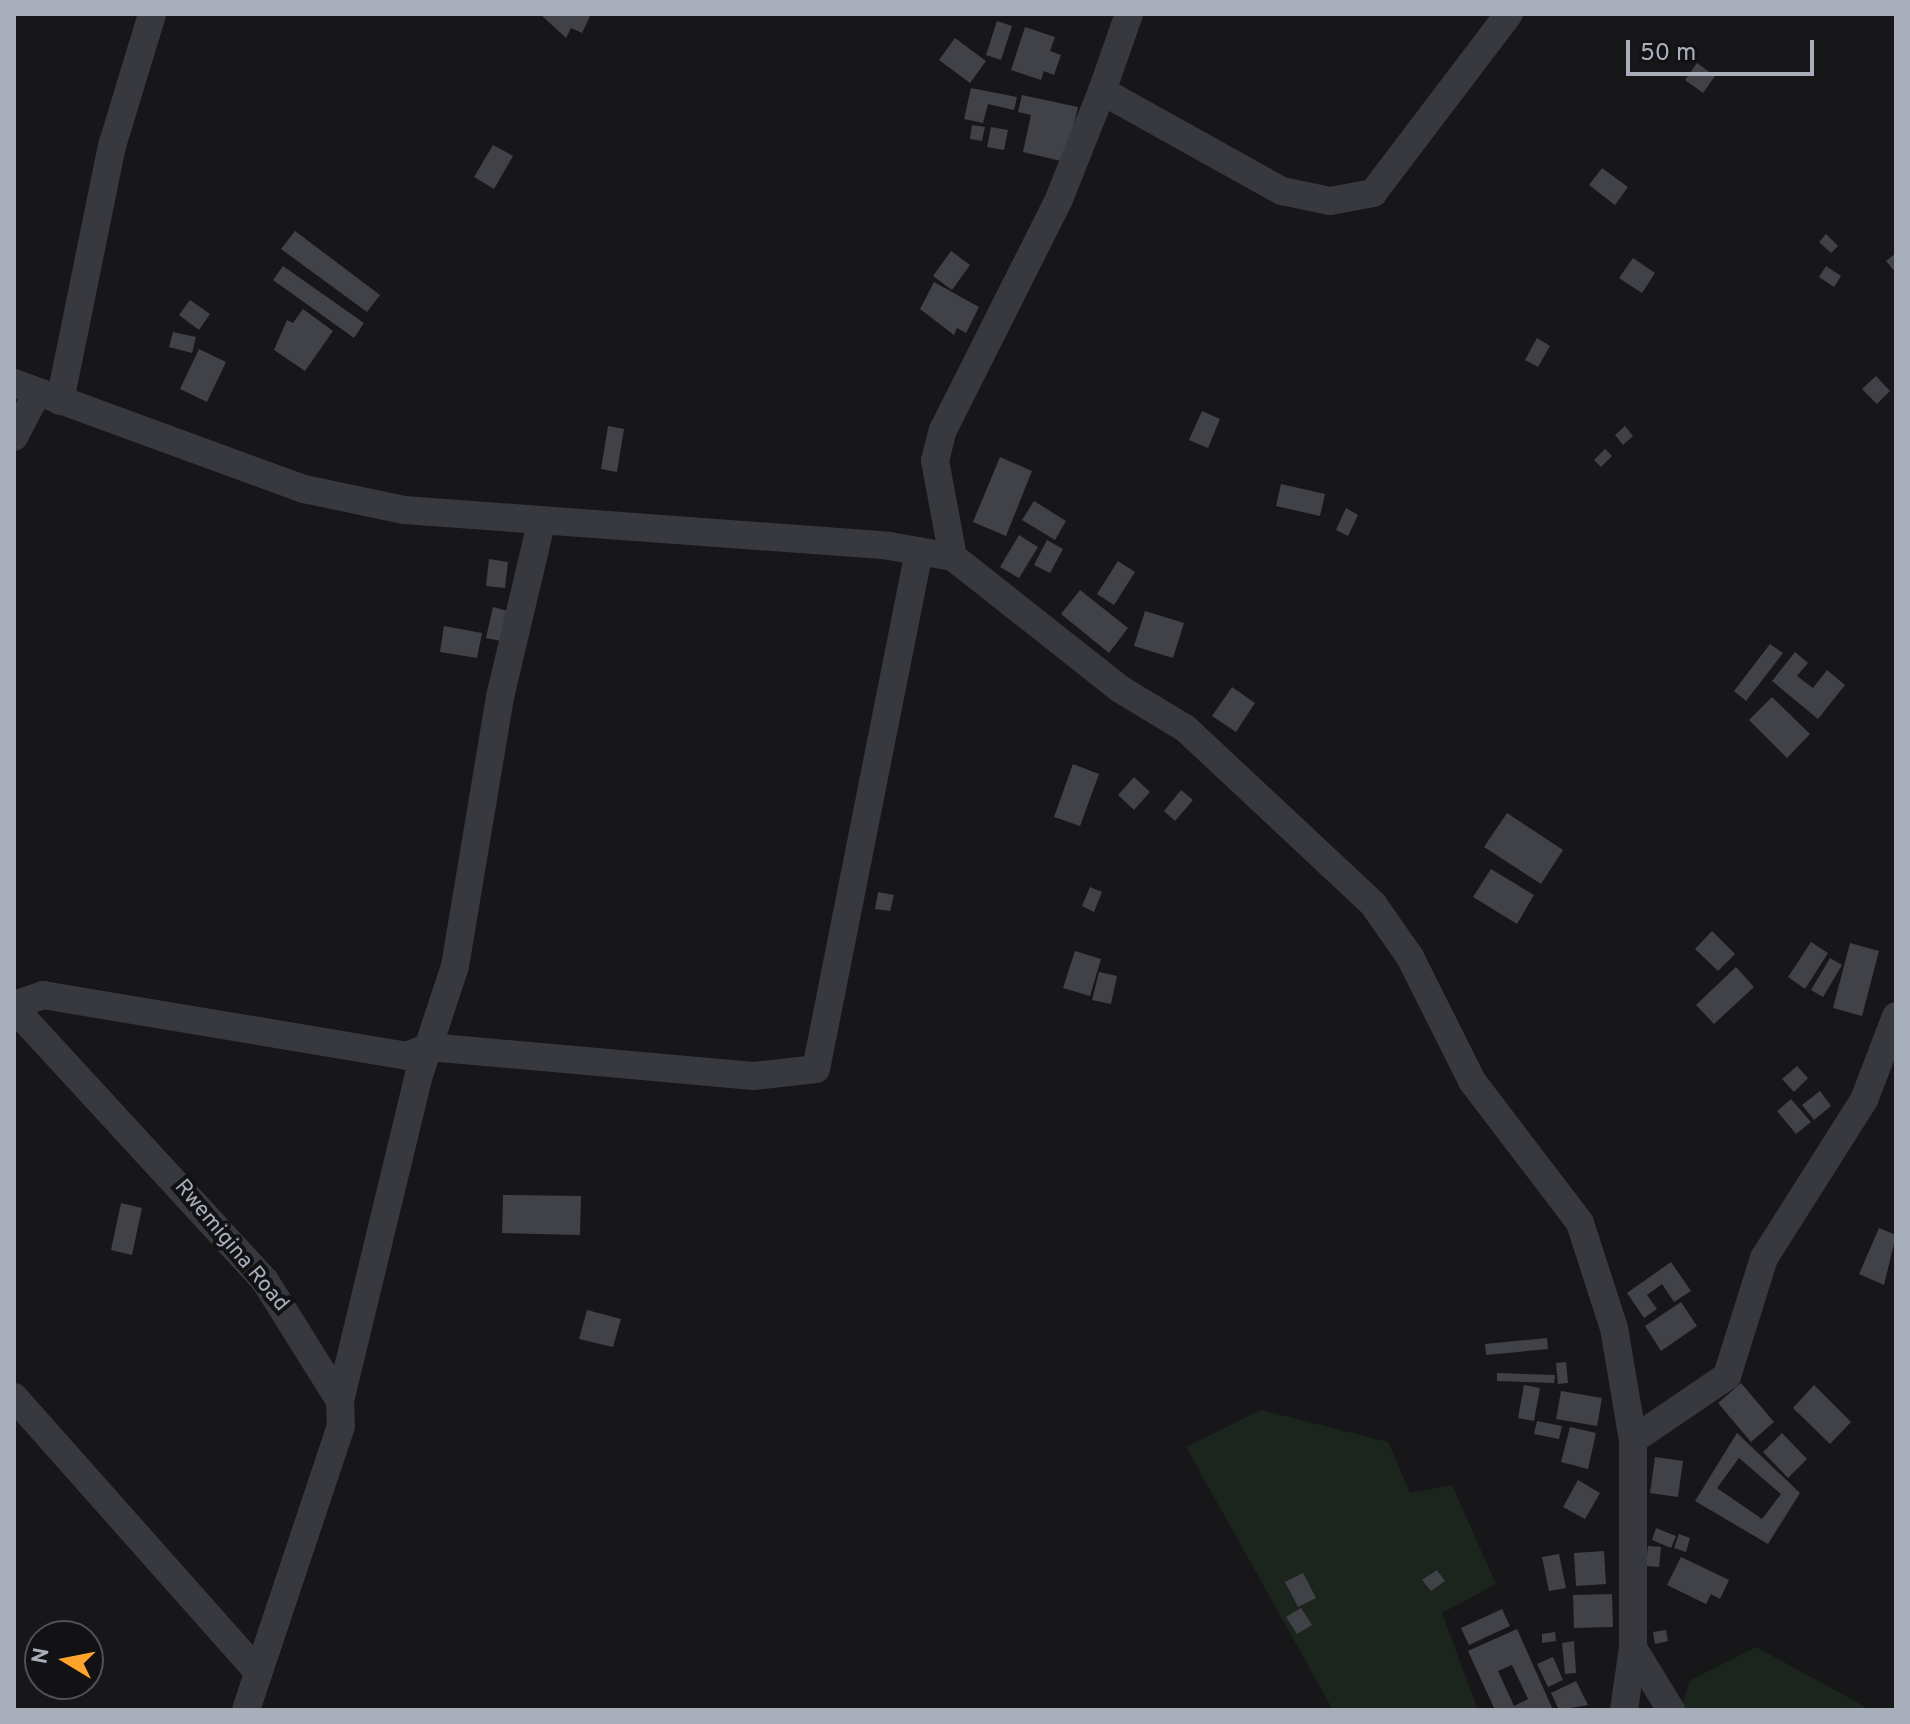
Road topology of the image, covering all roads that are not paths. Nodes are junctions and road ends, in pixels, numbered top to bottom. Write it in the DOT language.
graph roads {
  1 [pos="152,14"];
  2 [pos="1129,14"];
  3 [pos="1509,14"];
  4 [pos="1102,91"];
  5 [pos="37,392"];
  6 [pos="14,437"];
  7 [pos="541,523"];
  8 [pos="919,551"];
  9 [pos="953,557"];
  10 [pos="14,1006"];
  11 [pos="1896,1016"];
  12 [pos="429,1047"];
  13 [pos="14,1397"];
  14 [pos="340,1401"];
  15 [pos="1633,1440"];
  16 [pos="1633,1648"];
  17 [pos="258,1672"];
  18 [pos="246,1710"];
  19 [pos="1624,1710"];
  20 [pos="1671,1710"];
  1 -- 5 [label="street"];
  2 -- 4 [label="street"];
  3 -- 4 [label="street"];
  4 -- 9 [label="street"];
  5 -- 6 [label="street"];
  5 -- 7 [label="street"];
  7 -- 8 [label="street"];
  7 -- 12 [label="street"];
  8 -- 9 [label="street"];
  8 -- 12 [label="street"];
  9 -- 15 [label="street"];
  10 -- 12 [label="street"];
  10 -- 14 [label="street, Rwemigina Road"];
  11 -- 15 [label="street"];
  12 -- 14 [label="street"];
  13 -- 17 [label="street"];
  14 -- 17 [label="street"];
  15 -- 16 [label="street"];
  16 -- 19 [label="street"];
  16 -- 20 [label="street"];
  17 -- 18 [label="street"];
}
